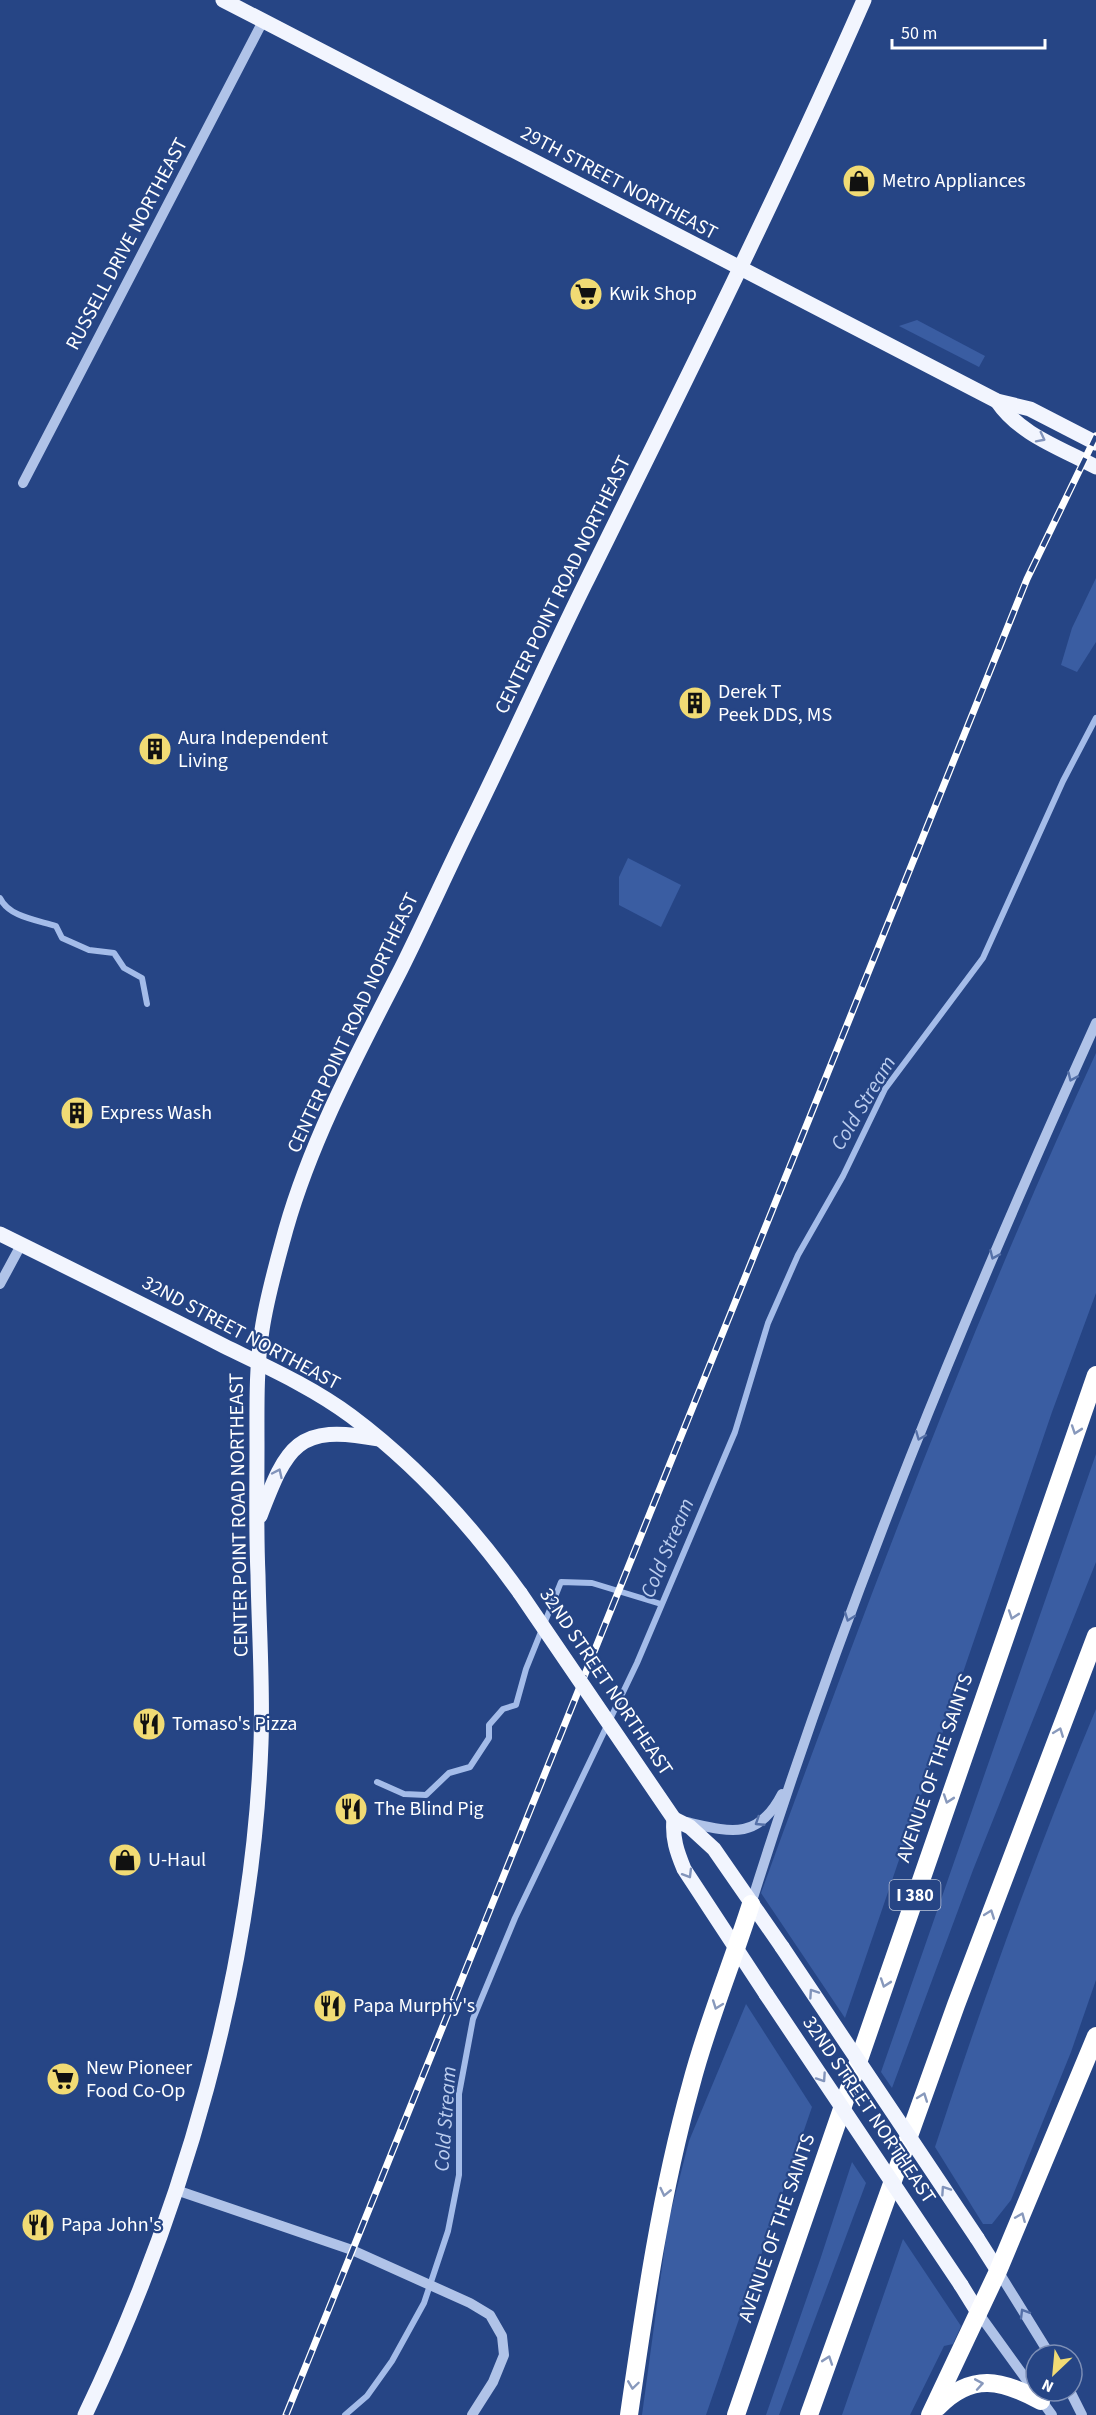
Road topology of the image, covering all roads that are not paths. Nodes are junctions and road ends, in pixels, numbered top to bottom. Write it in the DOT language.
graph roads {
  1 [pos="223,0"];
  2 [pos="864,0"];
  3 [pos="263,21"];
  4 [pos="740,270"];
  5 [pos="997,401"];
  6 [pos="1096,442"];
  7 [pos="1096,467"];
  8 [pos="23,483"];
  9 [pos="1096,1023"];
  10 [pos="0,1234"];
  11 [pos="21,1245"];
  12 [pos="0,1284"];
  13 [pos="258,1363"];
  14 [pos="1096,1375"];
  15 [pos="381,1439"];
  16 [pos="256,1527"];
  17 [pos="1096,1636"];
  18 [pos="792,1775"];
  19 [pos="674,1819"];
  20 [pos="751,1904"];
  21 [pos="736,1950"];
  22 [pos="1096,2036"];
  23 [pos="176,2190"];
  24 [pos="998,2271"];
  25 [pos="979,2314"];
  26 [pos="1043,2343"];
  27 [pos="1046,2408"];
  28 [pos="85,2415"];
  29 [pos="472,2415"];
  30 [pos="629,2415"];
  31 [pos="736,2415"];
  32 [pos="809,2415"];
  33 [pos="931,2415"];
  1 -- 3 [label="main road, 29TH STREET NORTHEAST"];
  2 -- 4 [label="main road, CENTER POINT ROAD NORTHEAST"];
  3 -- 4 [label="main road, 29TH STREET NORTHEAST"];
  3 -- 8 [label="street, RUSSELL DRIVE NORTHEAST"];
  4 -- 5 [label="main road, 29TH STREET NORTHEAST"];
  4 -- 13 [label="main road, CENTER POINT ROAD NORTHEAST"];
  5 -- 6 [label="main road, 29TH STREET NORTHEAST"];
  5 -- 7 [label="main road, 29TH STREET NORTHEAST, one-way"];
  9 -- 18 [label="street, one-way"];
  10 -- 11 [label="main road, 32ND STREET NORTHEAST"];
  11 -- 12 [label="street"];
  11 -- 13 [label="main road, 32ND STREET NORTHEAST"];
  13 -- 15 [label="main road, 32ND STREET NORTHEAST"];
  13 -- 16 [label="main road, CENTER POINT ROAD NORTHEAST"];
  14 -- 31 [label="highway, AVENUE OF THE SAINTS / I 380, one-way"];
  16 -- 15 [label="main road, one-way"];
  15 -- 19 [label="main road, 32ND STREET NORTHEAST, bridge"];
  16 -- 23 [label="main road, CENTER POINT ROAD NORTHEAST"];
  32 -- 17 [label="highway, one-way"];
  18 -- 19 [label="street, one-way"];
  18 -- 20 [label="street"];
  19 -- 20 [label="main road, 32ND STREET NORTHEAST"];
  19 -- 21 [label="main road, 32ND STREET NORTHEAST, one-way"];
  20 -- 21 [label="highway"];
  24 -- 20 [label="main road, 32ND STREET NORTHEAST, one-way, bridge"];
  21 -- 25 [label="main road, 32ND STREET NORTHEAST, one-way, bridge"];
  21 -- 30 [label="highway, one-way"];
  24 -- 22 [label="highway, one-way"];
  23 -- 28 [label="main road, CENTER POINT ROAD NORTHEAST"];
  23 -- 29 [label="street"];
  24 -- 25 [label="highway"];
  26 -- 24 [label="street, 32ND STREET NORTHEAST, one-way"];
  25 -- 27 [label="street, 32ND STREET NORTHEAST"];
  25 -- 33 [label="highway"];
  33 -- 27 [label="highway, one-way"];
}
